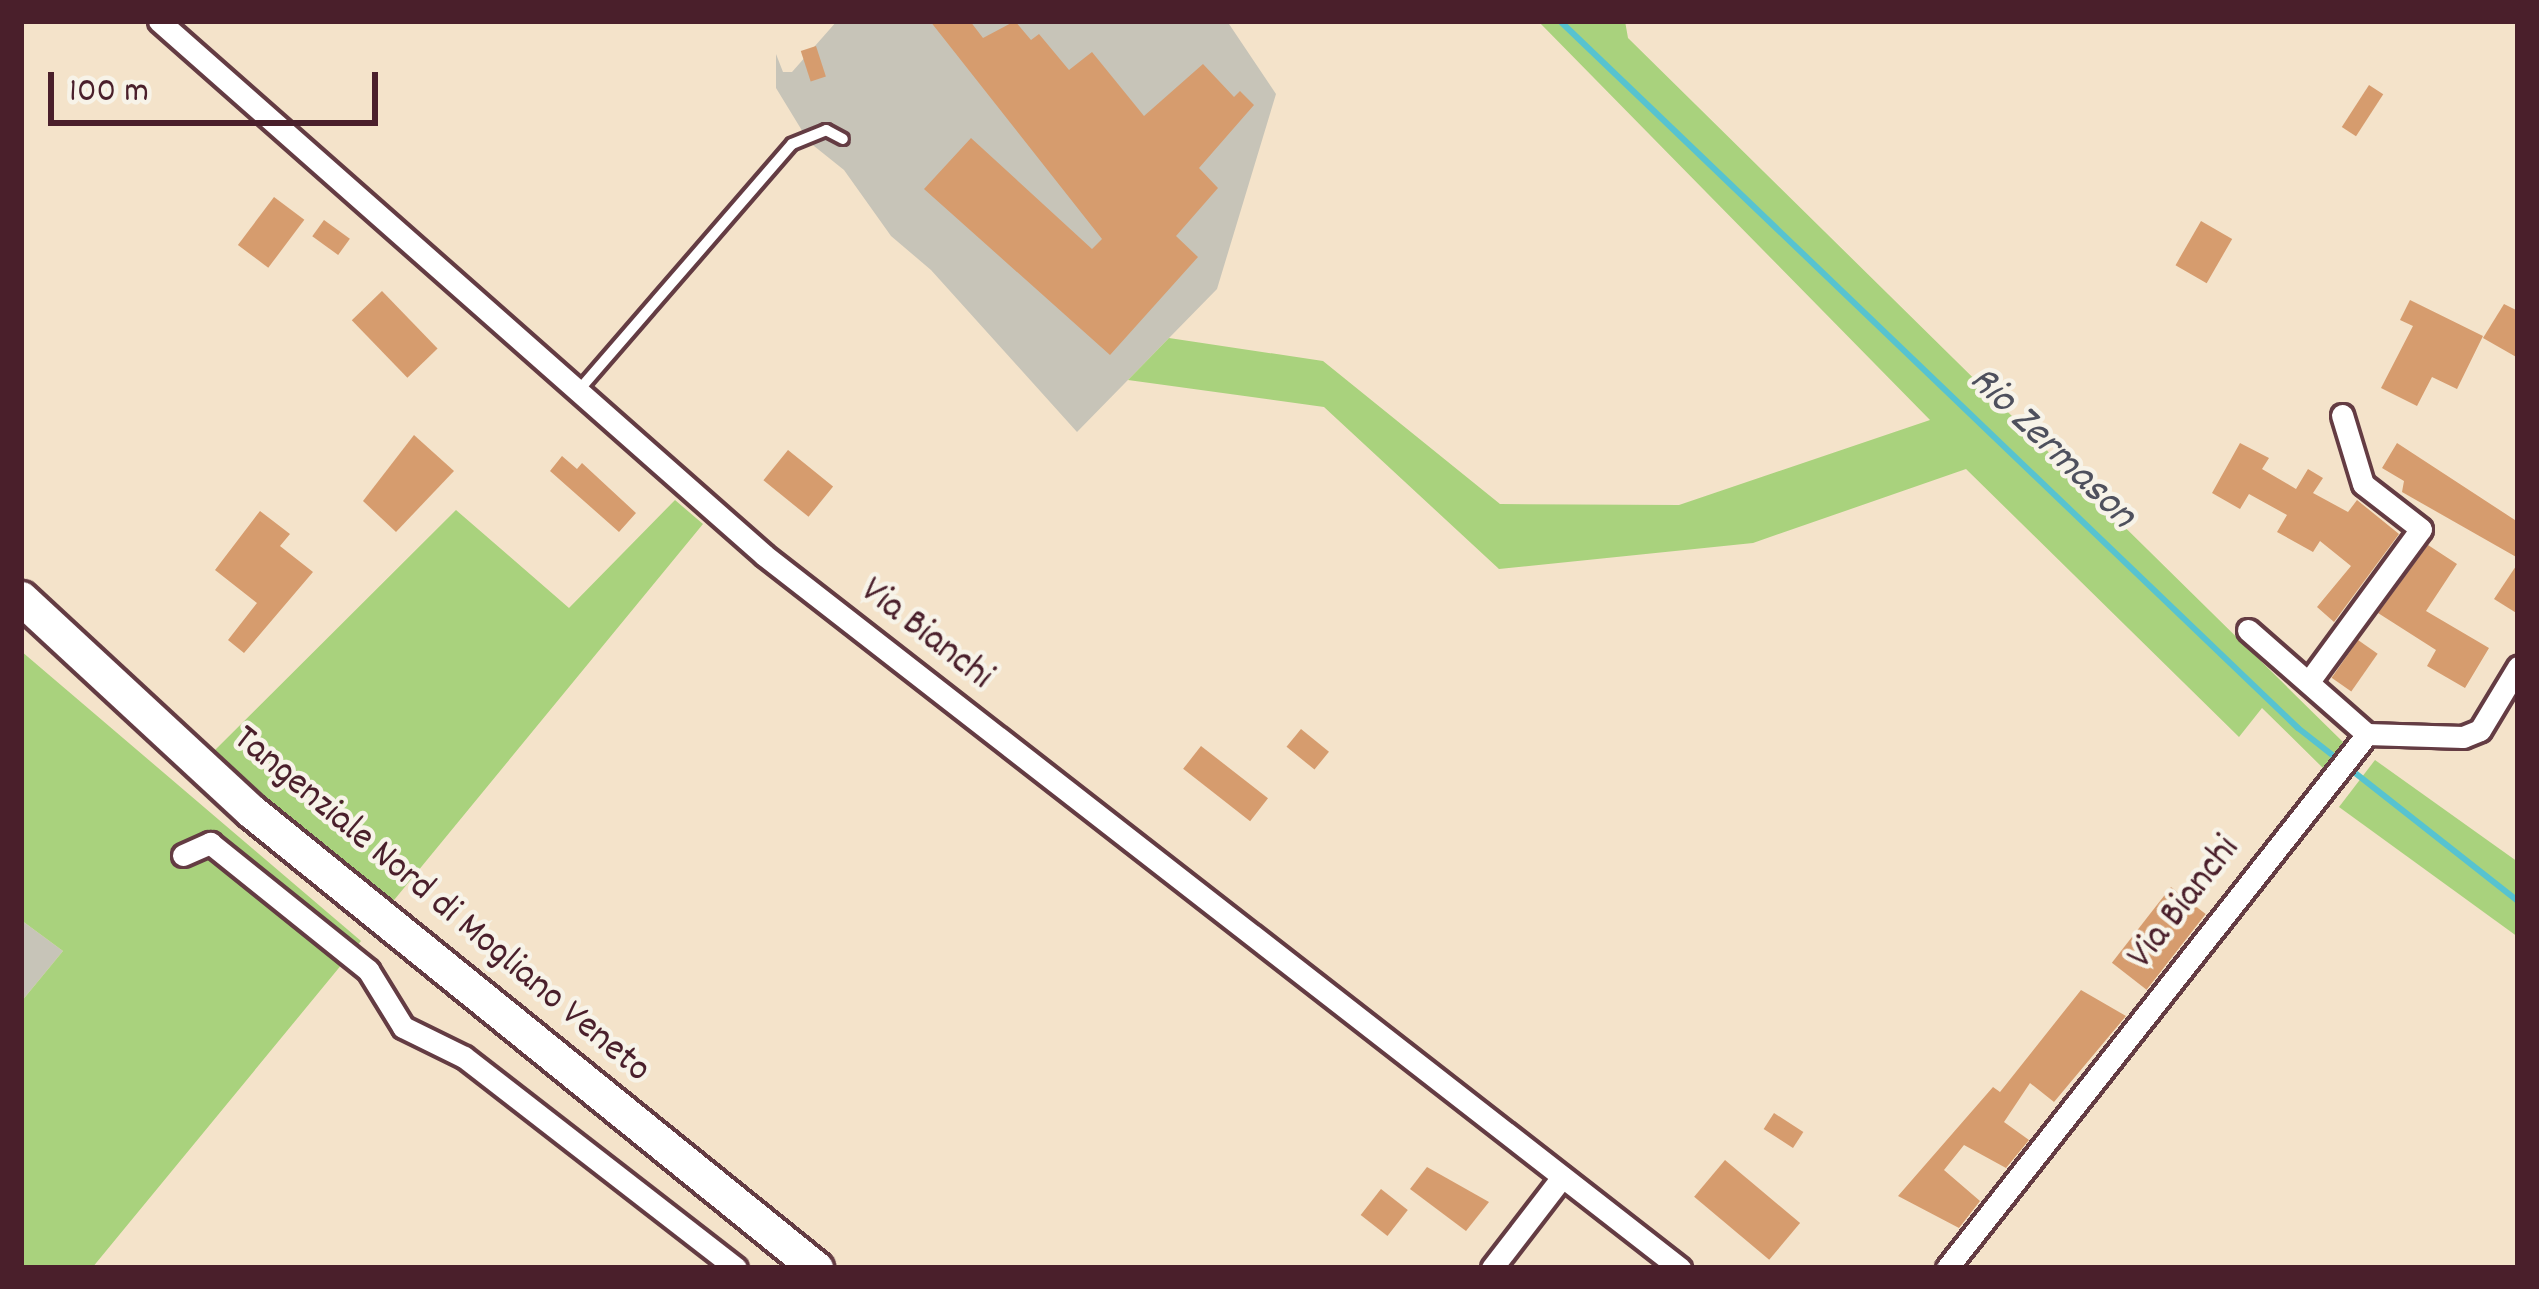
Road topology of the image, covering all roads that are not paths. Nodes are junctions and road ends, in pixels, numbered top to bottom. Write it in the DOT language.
graph roads {
  1 [pos="159,21"];
  2 [pos="843,139"];
  3 [pos="577,392"];
  4 [pos="2342,415"];
  5 [pos="21,598"];
  6 [pos="2248,630"];
  7 [pos="2518,667"];
  8 [pos="2310,680"];
  9 [pos="2361,740"];
  10 [pos="183,855"];
  11 [pos="1562,1177"];
  12 [pos="736,1268"];
  13 [pos="816,1268"];
  14 [pos="1492,1268"];
  15 [pos="1680,1268"];
  16 [pos="1947,1268"];
  1 -- 3 [label="street, Via Bianchi"];
  2 -- 3 [label="lane"];
  3 -- 11 [label="street, Via Bianchi"];
  4 -- 8 [label="street"];
  5 -- 13 [label="main road, Tangenziale Nord di Mogliano Veneto"];
  6 -- 8 [label="street"];
  7 -- 9 [label="street"];
  8 -- 9 [label="street"];
  9 -- 16 [label="street, Via Bianchi"];
  10 -- 12 [label="street"];
  11 -- 14 [label="street"];
  11 -- 15 [label="street, Via Bianchi"];
}
